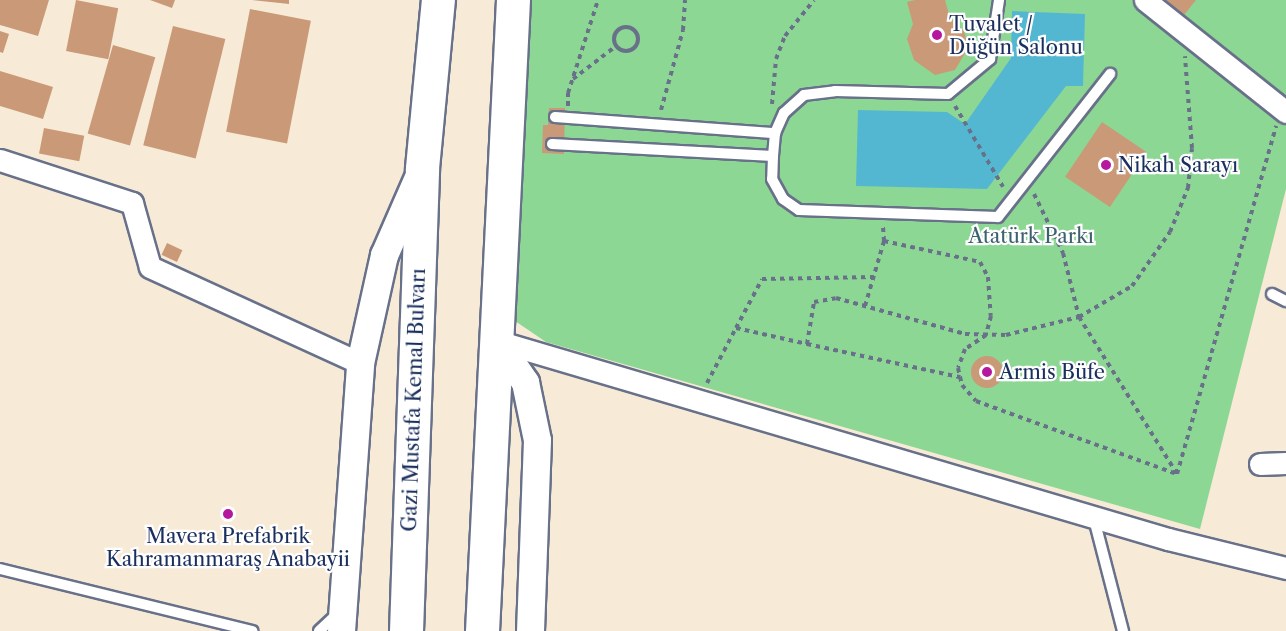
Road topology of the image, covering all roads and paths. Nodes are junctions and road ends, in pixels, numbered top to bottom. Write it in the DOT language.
graph roads {
  1 [pos="438,0"];
  2 [pos="513,0"];
  3 [pos="598,0"];
  4 [pos="685,0"];
  5 [pos="814,0"];
  6 [pos="999,0"];
  7 [pos="1145,0"];
  8 [pos="1181,29"];
  9 [pos="616,46"];
  10 [pos="1110,74"];
  11 [pos="572,79"];
  12 [pos="948,94"];
  13 [pos="1284,110"];
  14 [pos="555,117"];
  15 [pos="569,119"];
  16 [pos="658,122"];
  17 [pos="773,133"];
  18 [pos="552,144"];
  19 [pos="773,156"];
  20 [pos="0,160"];
  21 [pos="422,168"];
  22 [pos="1028,180"];
  23 [pos="1011,201"];
  24 [pos="874,277"];
  25 [pos="1272,294"];
  26 [pos="1286,301"];
  27 [pos="865,306"];
  28 [pos="1079,317"];
  29 [pos="736,328"];
  30 [pos="986,335"];
  31 [pos="497,341"];
  32 [pos="807,344"];
  33 [pos="360,363"];
  34 [pos="960,377"];
  35 [pos="698,400"];
  36 [pos="1286,463"];
  37 [pos="1260,465"];
  38 [pos="1177,474"];
  39 [pos="1093,515"];
  40 [pos="1286,568"];
  41 [pos="0,569"];
  42 [pos="342,621"];
  43 [pos="252,631"];
  44 [pos="319,631"];
  45 [pos="406,631"];
  46 [pos="482,631"];
  47 [pos="530,631"];
  48 [pos="1123,631"];
  1 -- 21 [label="highway, Gazi Mustafa Kemal Bulvarı"];
  2 -- 31 [label="highway"];
  3 -- 11 [label="path"];
  4 -- 16 [label="path"];
  5 -- 17 [label="path"];
  6 -- 12 [label="lane"];
  7 -- 8 [label="street"];
  8 -- 13 [label="street"];
  8 -- 28 [label="path"];
  9 -- 9 [label="path"];
  9 -- 11 [label="path"];
  10 -- 22 [label="lane"];
  11 -- 15 [label="path"];
  12 -- 17 [label="lane"];
  12 -- 23 [label="path"];
  13 -- 38 [label="path"];
  14 -- 15 [label="lane"];
  15 -- 16 [label="lane"];
  16 -- 17 [label="lane"];
  17 -- 19 [label="lane"];
  18 -- 19 [label="lane"];
  19 -- 23 [label="lane"];
  20 -- 33 [label="street"];
  21 -- 33 [label="street, Gazi Mustafa Kemal Bulvarı"];
  21 -- 45 [label="highway, Gazi Mustafa Kemal Bulvarı"];
  22 -- 23 [label="lane"];
  22 -- 28 [label="path"];
  24 -- 27 [label="path"];
  24 -- 29 [label="path"];
  24 -- 30 [label="path"];
  25 -- 26 [label="lane"];
  27 -- 30 [label="path"];
  27 -- 32 [label="path"];
  28 -- 30 [label="path"];
  28 -- 38 [label="path"];
  29 -- 32 [label="path"];
  29 -- 35 [label="path"];
  30 -- 34 [label="path"];
  31 -- 35 [label="street"];
  31 -- 46 [label="highway"];
  31 -- 47 [label="street"];
  32 -- 34 [label="path"];
  33 -- 42 [label="street, Gazi Mustafa Kemal Bulvarı"];
  34 -- 38 [label="path"];
  35 -- 39 [label="street"];
  36 -- 37 [label="street"];
  39 -- 40 [label="street"];
  39 -- 48 [label="lane"];
  41 -- 43 [label="lane"];
  42 -- 44 [label="lane"];
}
